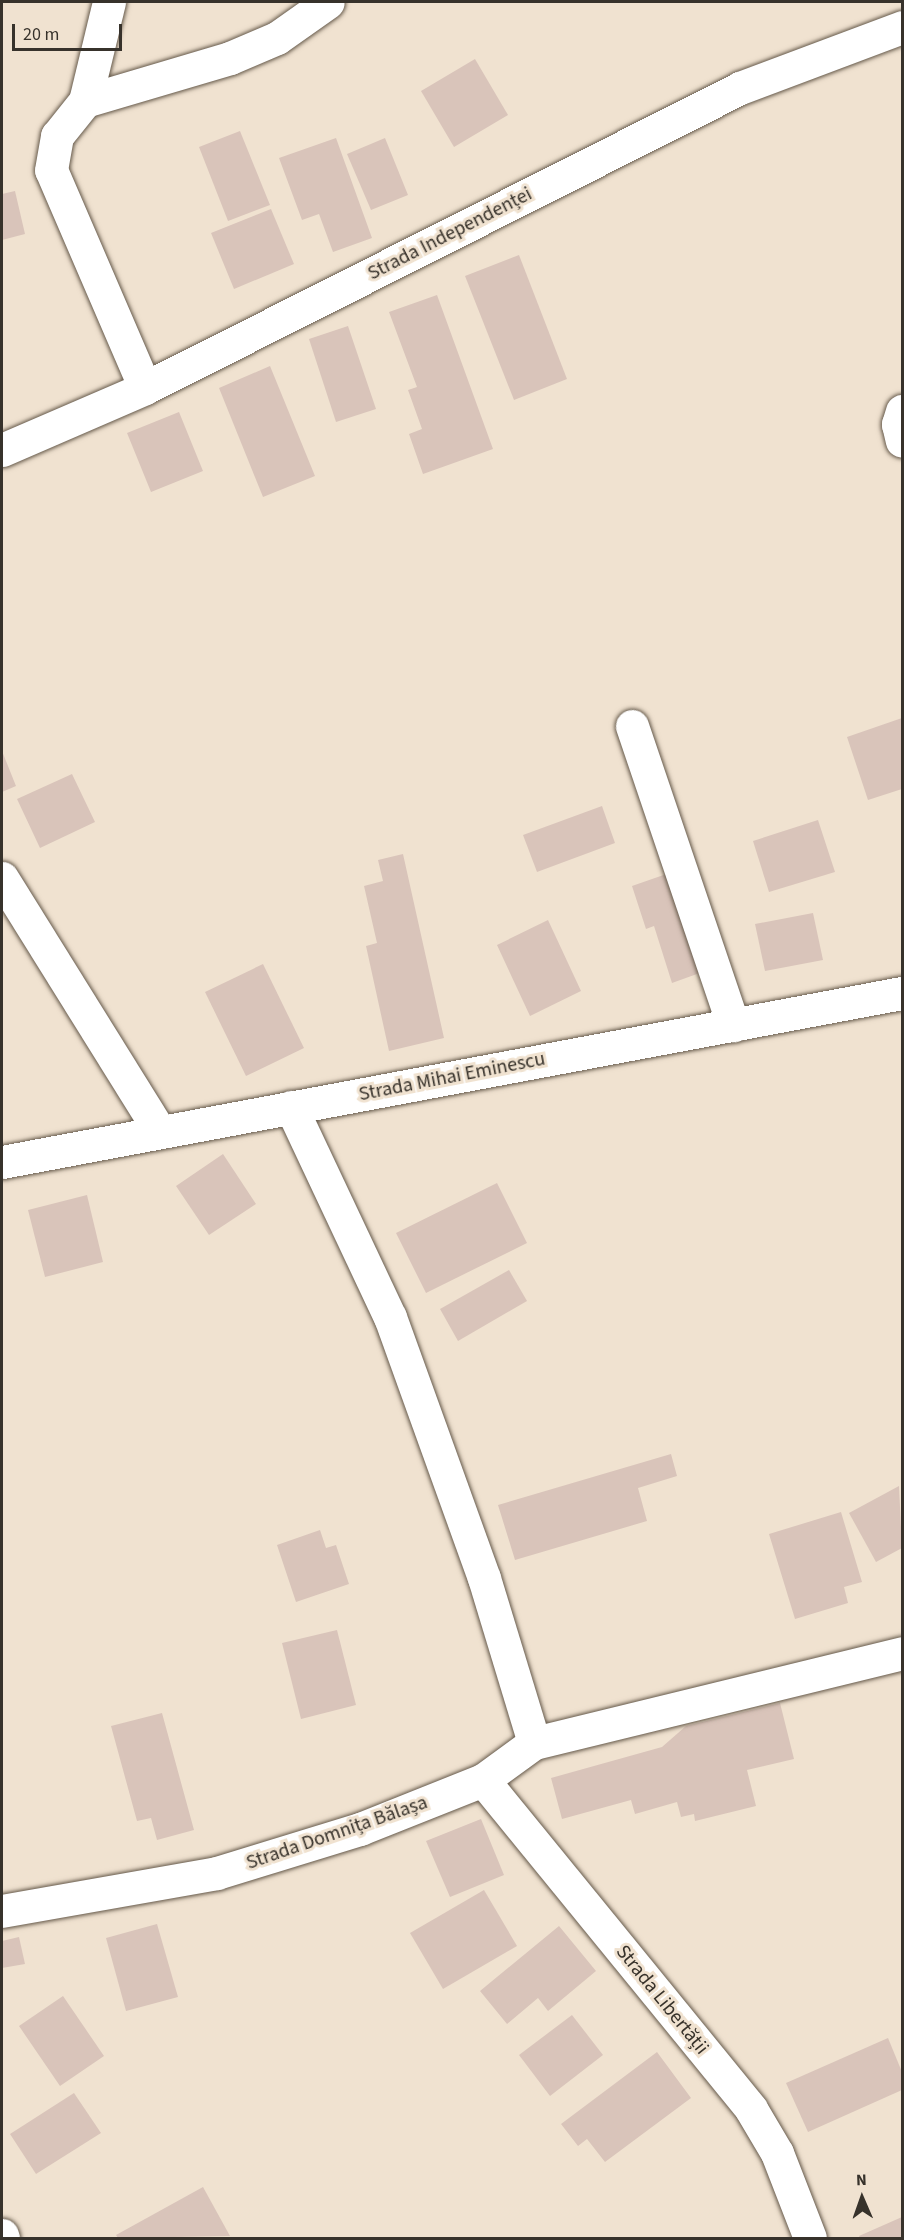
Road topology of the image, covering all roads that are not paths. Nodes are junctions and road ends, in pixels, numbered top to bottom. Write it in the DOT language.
graph roads {
  1 [pos="109,2"];
  2 [pos="328,2"];
  3 [pos="903,27"];
  4 [pos="85,101"];
  5 [pos="145,388"];
  6 [pos="903,411"];
  7 [pos="903,441"];
  8 [pos="2,450"];
  9 [pos="632,726"];
  10 [pos="2,878"];
  11 [pos="903,993"];
  12 [pos="733,1025"];
  13 [pos="291,1107"];
  14 [pos="160,1132"];
  15 [pos="2,1162"];
  16 [pos="903,1653"];
  17 [pos="534,1743"];
  18 [pos="483,1780"];
  19 [pos="2,1911"];
  20 [pos="810,2238"];
  1 -- 4 [label="street"];
  2 -- 4 [label="street"];
  3 -- 5 [label="street, Strada Independenței"];
  4 -- 5 [label="street"];
  5 -- 8 [label="street, Strada Independenței"];
  6 -- 7 [label="street"];
  9 -- 12 [label="street"];
  10 -- 14 [label="street"];
  11 -- 12 [label="street, Strada Mihai Eminescu"];
  12 -- 13 [label="street, Strada Mihai Eminescu"];
  13 -- 14 [label="street, Strada Mihai Eminescu"];
  13 -- 17 [label="street"];
  14 -- 15 [label="street, Strada Mihai Eminescu"];
  16 -- 17 [label="street, Strada Domnița Bălașa"];
  17 -- 18 [label="street, Strada Domnița Bălașa"];
  18 -- 19 [label="street, Strada Domnița Bălașa"];
  18 -- 20 [label="street, Strada Libertății"];
}
